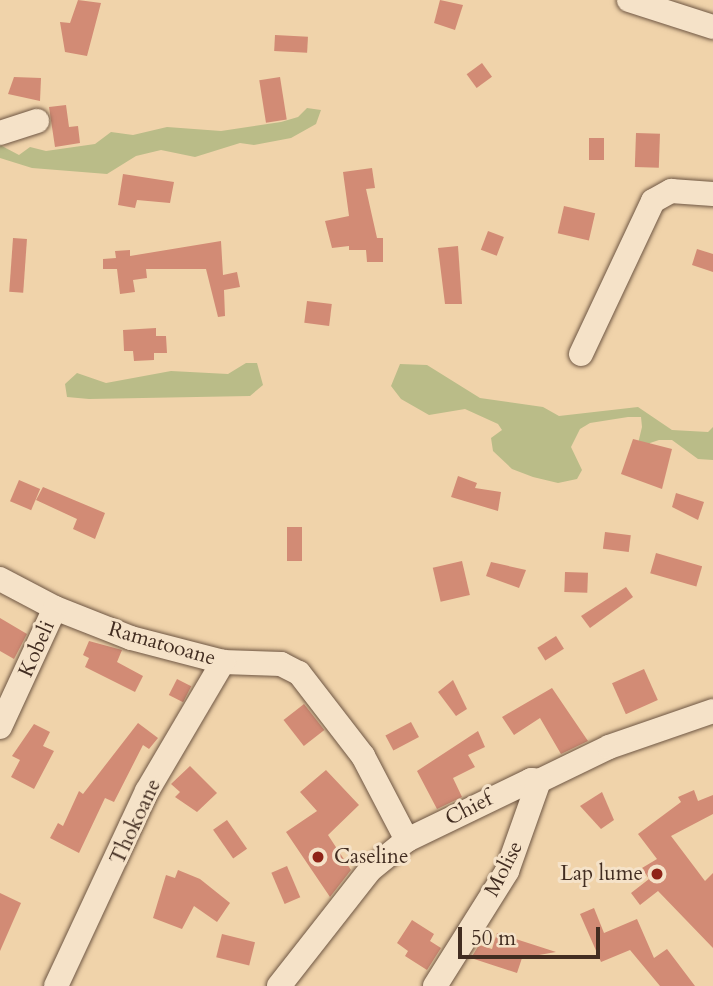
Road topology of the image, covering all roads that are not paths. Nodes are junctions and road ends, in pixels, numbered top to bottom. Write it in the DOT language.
graph roads {
  1 [pos="629,0"];
  2 [pos="713,27"];
  3 [pos="37,121"];
  4 [pos="0,133"];
  5 [pos="713,194"];
  6 [pos="581,354"];
  7 [pos="0,579"];
  8 [pos="55,608"];
  9 [pos="223,662"];
  10 [pos="713,711"];
  11 [pos="0,727"];
  12 [pos="539,781"];
  13 [pos="407,841"];
  14 [pos="56,986"];
  15 [pos="279,986"];
  16 [pos="435,986"];
  1 -- 2 [label="street"];
  3 -- 4 [label="street"];
  5 -- 6 [label="street"];
  7 -- 8 [label="street, Ramatooane"];
  8 -- 9 [label="street, Ramatooane"];
  8 -- 11 [label="street, Kobeli"];
  9 -- 13 [label="street, Ramatooane"];
  9 -- 14 [label="street, Thokoane"];
  10 -- 12 [label="street, Chief"];
  12 -- 13 [label="street, Chief"];
  12 -- 16 [label="street, Molise"];
  13 -- 15 [label="street, Chief"];
}
